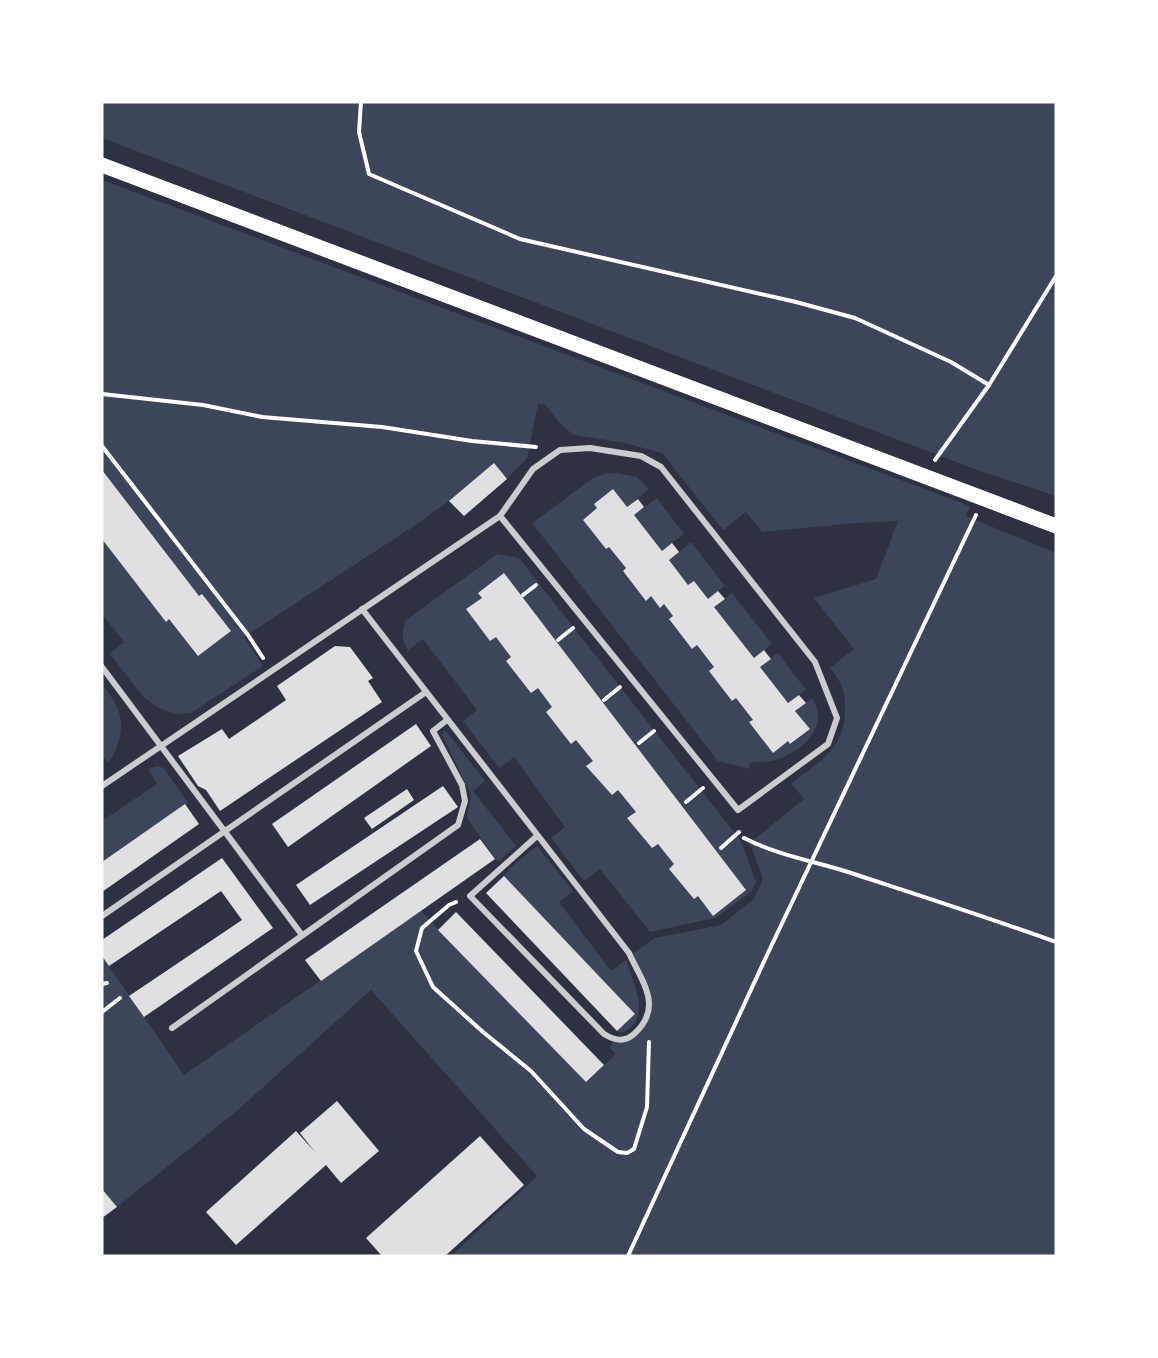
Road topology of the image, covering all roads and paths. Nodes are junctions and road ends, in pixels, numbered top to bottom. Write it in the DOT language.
graph roads {
  1 [pos="361,102"];
  2 [pos="102,165"];
  3 [pos="1056,276"];
  4 [pos="989,385"];
  5 [pos="102,394"];
  6 [pos="102,446"];
  7 [pos="560,450"];
  8 [pos="924,475"];
  9 [pos="500,516"];
  10 [pos="974,519"];
  11 [pos="1056,526"];
  12 [pos="542,581"];
  13 [pos="523,595"];
  14 [pos="362,609"];
  15 [pos="576,626"];
  16 [pos="558,640"];
  17 [pos="102,666"];
  18 [pos="272,671"];
  19 [pos="622,685"];
  20 [pos="426,692"];
  21 [pos="604,700"];
  22 [pos="447,720"];
  23 [pos="657,729"];
  24 [pos="639,743"];
  25 [pos="161,746"];
  26 [pos="102,786"];
  27 [pos="704,788"];
  28 [pos="686,802"];
  29 [pos="224,831"];
  30 [pos="739,832"];
  31 [pos="537,836"];
  32 [pos="744,838"];
  33 [pos="721,848"];
  34 [pos="811,862"];
  35 [pos="470,896"];
  36 [pos="102,916"];
  37 [pos="302,935"];
  38 [pos="1056,942"];
  39 [pos="107,983"];
  40 [pos="102,984"];
  41 [pos="120,998"];
  42 [pos="102,1012"];
  43 [pos="649,1014"];
  44 [pos="172,1028"];
  45 [pos="628,1256"];
  1 -- 4 [label="path"];
  2 -- 8 [label="main road"];
  3 -- 4 [label="path"];
  4 -- 8 [label="path"];
  5 -- 7 [label="path"];
  6 -- 18 [label="path"];
  7 -- 9 [label="street"];
  7 -- 9 [label="street"];
  8 -- 11 [label="main road"];
  9 -- 14 [label="street"];
  10 -- 34 [label="path"];
  12 -- 13 [label="path"];
  14 -- 18 [label="street"];
  14 -- 20 [label="street"];
  15 -- 16 [label="path"];
  17 -- 25 [label="street"];
  18 -- 25 [label="street"];
  19 -- 21 [label="path"];
  20 -- 22 [label="street"];
  20 -- 29 [label="street"];
  22 -- 31 [label="street"];
  22 -- 37 [label="street"];
  23 -- 24 [label="path"];
  25 -- 26 [label="street"];
  25 -- 29 [label="street"];
  27 -- 28 [label="path"];
  29 -- 36 [label="street"];
  29 -- 37 [label="street"];
  30 -- 33 [label="path"];
  31 -- 35 [label="street"];
  31 -- 43 [label="street"];
  32 -- 34 [label="path"];
  34 -- 38 [label="path"];
  34 -- 45 [label="path"];
  35 -- 43 [label="street"];
  35 -- 43 [label="path"];
  37 -- 44 [label="street"];
  39 -- 40 [label="path"];
  41 -- 42 [label="path"];
}
